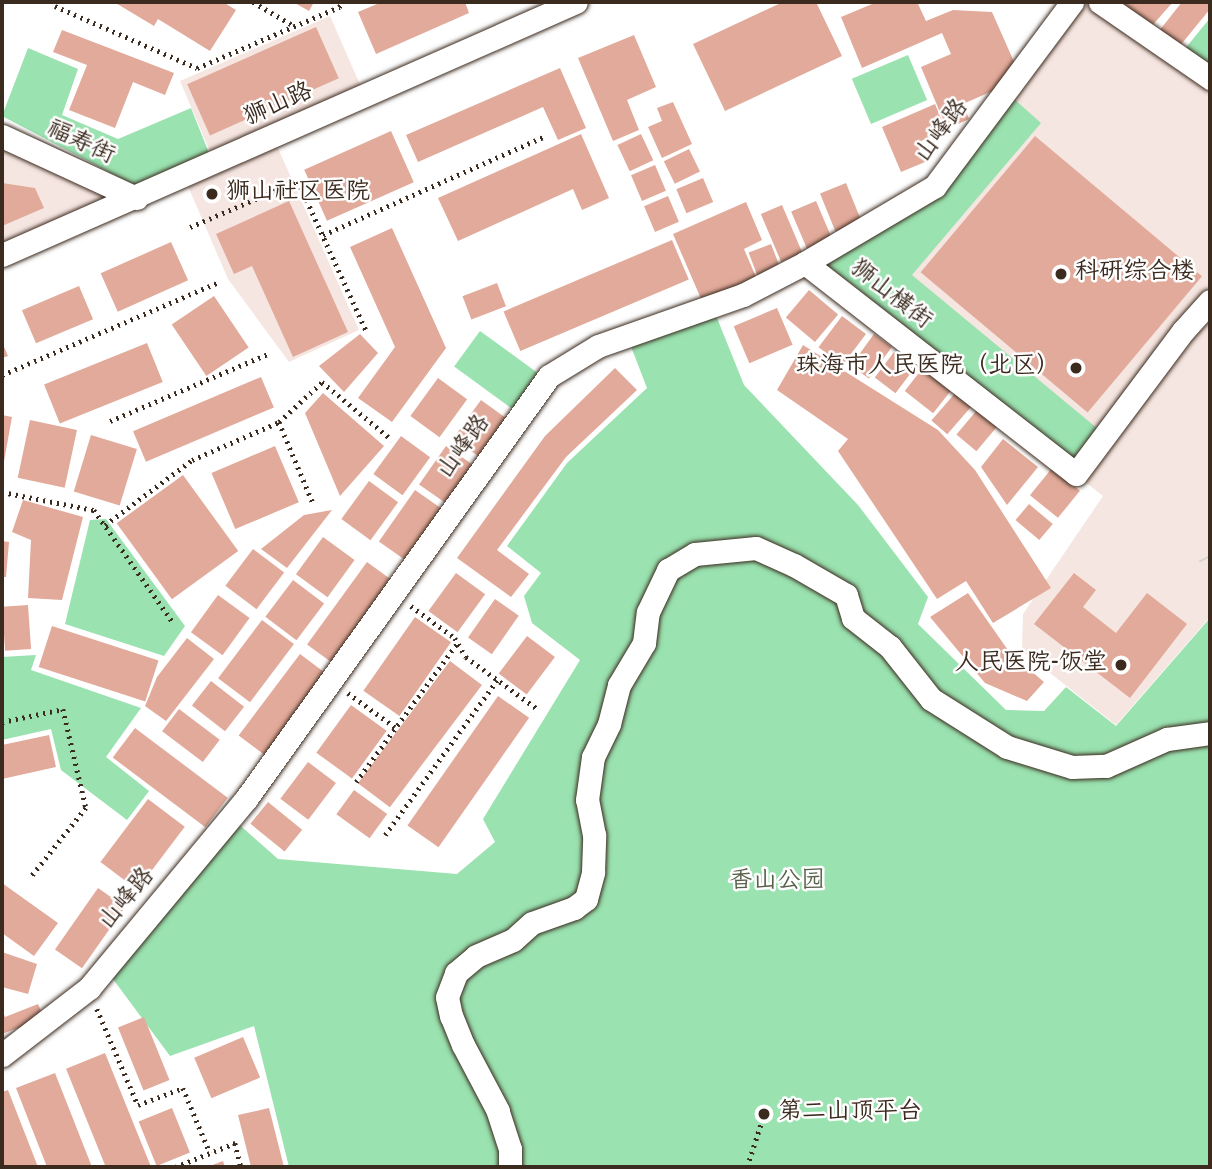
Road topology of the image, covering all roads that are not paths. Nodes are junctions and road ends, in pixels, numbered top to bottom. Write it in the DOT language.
graph roads {
  1 [pos="576,2"];
  2 [pos="1072,2"];
  3 [pos="1100,2"];
  4 [pos="1210,78"];
  5 [pos="2,136"];
  6 [pos="136,198"];
  7 [pos="2,255"];
  8 [pos="805,263"];
  9 [pos="1210,301"];
  10 [pos="1210,733"];
  11 [pos="2,1055"];
  12 [pos="510,1167"];
  1 -- 6 [label="street, 狮山路"];
  2 -- 8 [label="street, 山峰路"];
  3 -- 4 [label="street"];
  5 -- 6 [label="street, 福寿街"];
  6 -- 7 [label="street, 狮山路"];
  8 -- 9 [label="street, 狮山橫街"];
  8 -- 11 [label="street, 山峰路"];
  10 -- 12 [label="street"];
}
